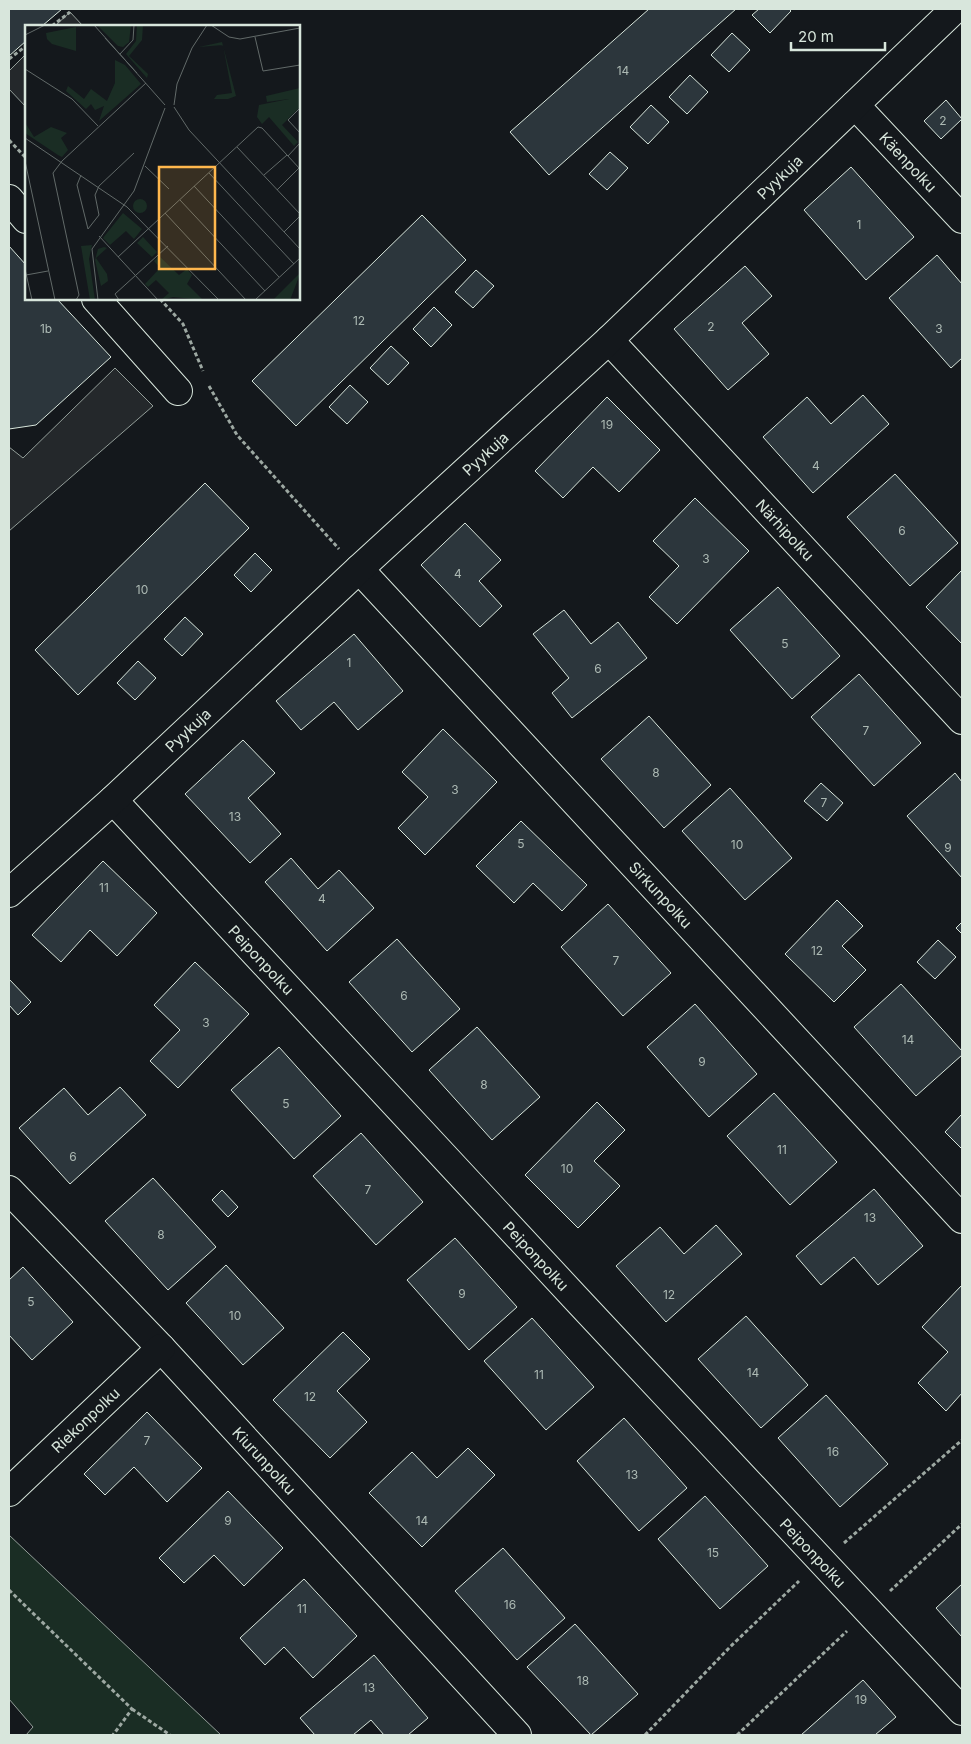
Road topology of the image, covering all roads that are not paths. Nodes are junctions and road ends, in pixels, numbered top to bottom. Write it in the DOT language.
graph roads {
  1 [pos="955,9"];
  2 [pos="856,104"];
  3 [pos="9,199"];
  4 [pos="25,217"];
  5 [pos="962,218"];
  6 [pos="97,300"];
  7 [pos="609,340"];
  8 [pos="178,391"];
  9 [pos="351,561"];
  10 [pos="962,720"];
  11 [pos="113,800"];
  12 [pos="9,893"];
  13 [pos="9,1190"];
  14 [pos="962,1219"];
  15 [pos="161,1348"];
  16 [pos="9,1492"];
  17 [pos="962,1711"];
  18 [pos="517,1735"];
  1 -- 2 [label="street, Pyykuja"];
  2 -- 5 [label="street, Käenpolku"];
  2 -- 7 [label="street, Pyykuja"];
  3 -- 4 [label="street"];
  6 -- 8 [label="street"];
  7 -- 9 [label="street, Pyykuja"];
  7 -- 10 [label="street, Närhipolku"];
  9 -- 11 [label="street, Pyykuja"];
  9 -- 14 [label="street, Sirkunpolku"];
  11 -- 12 [label="street, Pyykuja"];
  11 -- 17 [label="street, Peiponpolku"];
  13 -- 15 [label="street, Kiurunpolku"];
  15 -- 16 [label="street, Riekonpolku"];
  15 -- 18 [label="street, Kiurunpolku"];
}
